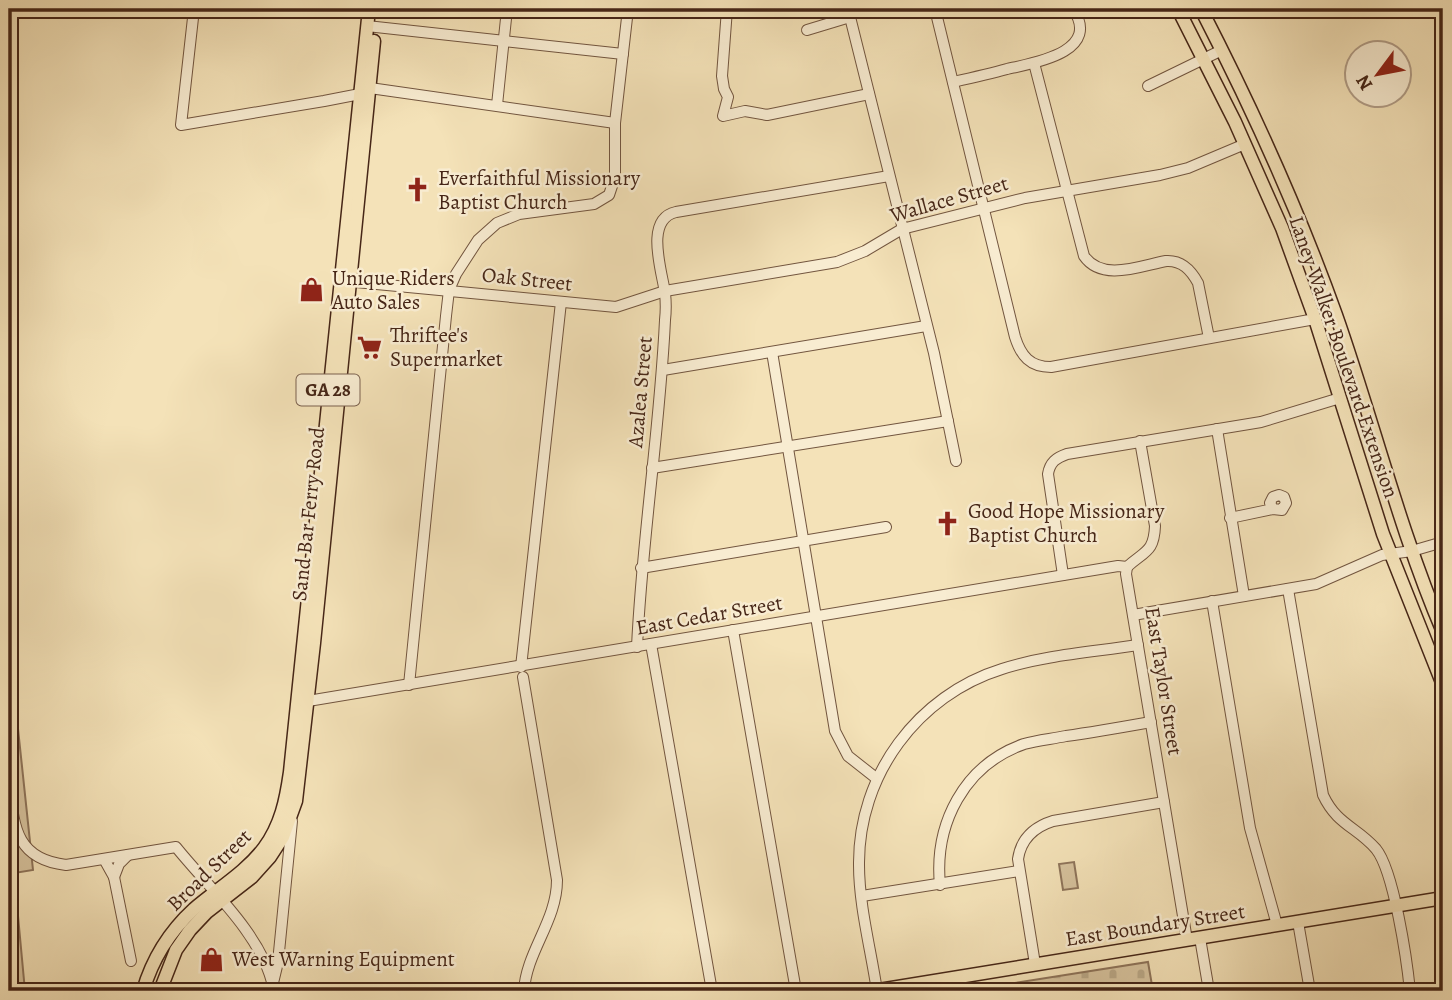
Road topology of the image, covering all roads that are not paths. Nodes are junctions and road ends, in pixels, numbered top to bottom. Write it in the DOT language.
graph roads {
  1 [pos="194,9"];
  2 [pos="369,9"];
  3 [pos="378,9"];
  4 [pos="507,9"];
  5 [pos="628,9"];
  6 [pos="727,9"];
  7 [pos="935,9"];
  8 [pos="1073,9"];
  9 [pos="1178,9"];
  10 [pos="1201,9"];
  11 [pos="849,13"];
  12 [pos="372,26"];
  13 [pos="807,30"];
  14 [pos="504,40"];
  15 [pos="1222,50"];
  16 [pos="623,54"];
  17 [pos="1204,59"];
  18 [pos="1034,63"];
  19 [pos="953,82"];
  20 [pos="1148,86"];
  21 [pos="365,91"];
  22 [pos="869,94"];
  23 [pos="497,105"];
  24 [pos="1255,115"];
  25 [pos="1235,122"];
  26 [pos="615,123"];
  27 [pos="1245,144"];
  28 [pos="889,176"];
  29 [pos="1066,192"];
  30 [pos="983,208"];
  31 [pos="901,229"];
  32 [pos="345,281"];
  33 [pos="449,290"];
  34 [pos="1327,290"];
  35 [pos="665,291"];
  36 [pos="1308,297"];
  37 [pos="561,302"];
  38 [pos="1315,318"];
  39 [pos="926,326"];
  40 [pos="1209,338"];
  41 [pos="1347,346"];
  42 [pos="772,352"];
  43 [pos="1326,352"];
  44 [pos="663,370"];
  45 [pos="1340,398"];
  46 [pos="948,421"];
  47 [pos="1217,429"];
  48 [pos="1140,441"];
  49 [pos="788,446"];
  50 [pos="956,461"];
  51 [pos="1383,463"];
  52 [pos="1361,467"];
  53 [pos="652,468"];
  54 [pos="1273,509"];
  55 [pos="1230,518"];
  56 [pos="886,527"];
  57 [pos="803,541"];
  58 [pos="1443,542"];
  59 [pos="1412,551"];
  60 [pos="1390,554"];
  61 [pos="1127,567"];
  62 [pos="641,568"];
  63 [pos="1063,575"];
  64 [pos="1288,589"];
  65 [pos="1244,596"];
  66 [pos="1212,601"];
  67 [pos="816,615"];
  68 [pos="1133,615"];
  69 [pos="733,630"];
  70 [pos="1443,632"];
  71 [pos="1443,639"];
  72 [pos="651,644"];
  73 [pos="1138,645"];
  74 [pos="1426,646"];
  75 [pos="637,647"];
  76 [pos="522,672"];
  77 [pos="1443,684"];
  78 [pos="409,685"];
  79 [pos="302,702"];
  80 [pos="1152,722"];
  81 [pos="290,772"];
  82 [pos="876,778"];
  83 [pos="9,783"];
  84 [pos="1164,802"];
  85 [pos="292,814"];
  86 [pos="128,855"];
  87 [pos="104,859"];
  88 [pos="1019,871"];
  89 [pos="114,877"];
  90 [pos="940,884"];
  91 [pos="862,896"];
  92 [pos="218,897"];
  93 [pos="1443,898"];
  94 [pos="1395,906"];
  95 [pos="1297,922"];
  96 [pos="1277,925"];
  97 [pos="1194,939"];
  98 [pos="131,961"];
  99 [pos="1035,964"];
  100 [pos="272,987"];
  101 [pos="1443,989"];
  102 [pos="143,991"];
  103 [pos="160,991"];
  104 [pos="524,991"];
  105 [pos="712,991"];
  106 [pos="796,991"];
  107 [pos="875,991"];
  108 [pos="1209,991"];
  109 [pos="1310,991"];
  110 [pos="1410,991"];
  111 [pos="1430,991"];
  1 -- 21 [label="street"];
  2 -- 12 [label="main road, Sand Bar Ferry Road / GA 28"];
  3 -- 12 [label="main road, Sand Bar Ferry Road / GA 28"];
  4 -- 14 [label="street"];
  5 -- 16 [label="street"];
  6 -- 22 [label="street"];
  7 -- 19 [label="street"];
  8 -- 18 [label="street"];
  9 -- 17 [label="main road, Laney Walker Boulevard Extension"];
  10 -- 15 [label="main road, Laney Walker Boulevard Extension"];
  11 -- 13 [label="street"];
  11 -- 22 [label="street"];
  12 -- 14 [label="street"];
  12 -- 21 [label="main road, Sand Bar Ferry Road / GA 28"];
  14 -- 16 [label="street"];
  14 -- 23 [label="street"];
  15 -- 17 [label="street"];
  15 -- 24 [label="main road, Laney Walker Boulevard Extension"];
  16 -- 26 [label="street"];
  17 -- 20 [label="street"];
  17 -- 25 [label="main road, Laney Walker Boulevard Extension"];
  18 -- 19 [label="street"];
  18 -- 29 [label="street"];
  19 -- 30 [label="street"];
  21 -- 23 [label="street"];
  21 -- 32 [label="main road, Sand Bar Ferry Road / GA 28"];
  22 -- 28 [label="street"];
  23 -- 26 [label="street"];
  24 -- 25 [label="main road"];
  24 -- 34 [label="main road, Laney Walker Boulevard Extension"];
  25 -- 27 [label="main road, Laney Walker Boulevard Extension"];
  26 -- 33 [label="street"];
  27 -- 29 [label="street, Wallace Street"];
  27 -- 36 [label="main road, Laney Walker Boulevard Extension"];
  28 -- 31 [label="street"];
  28 -- 35 [label="street, Azalea Street"];
  29 -- 30 [label="street, Wallace Street"];
  29 -- 40 [label="street"];
  30 -- 31 [label="street, Wallace Street"];
  30 -- 40 [label="street"];
  31 -- 35 [label="street, Wallace Street"];
  31 -- 39 [label="street"];
  32 -- 33 [label="street, Oak Street"];
  32 -- 79 [label="main road, Sand Bar Ferry Road / GA 28"];
  33 -- 37 [label="street, Oak Street"];
  33 -- 78 [label="street"];
  34 -- 36 [label="main road"];
  34 -- 41 [label="main road, Laney Walker Boulevard Extension"];
  35 -- 37 [label="street, Oak Street"];
  35 -- 44 [label="street, Azalea Street"];
  36 -- 38 [label="main road, Laney Walker Boulevard Extension"];
  37 -- 76 [label="street"];
  38 -- 40 [label="street"];
  38 -- 43 [label="main road, Laney Walker Boulevard Extension"];
  39 -- 42 [label="street"];
  39 -- 46 [label="street"];
  41 -- 43 [label="main road"];
  41 -- 51 [label="main road, Laney Walker Boulevard Extension"];
  42 -- 44 [label="street"];
  42 -- 49 [label="street"];
  43 -- 45 [label="main road, Laney Walker Boulevard Extension"];
  44 -- 53 [label="street, Azalea Street"];
  45 -- 47 [label="street"];
  45 -- 52 [label="main road, Laney Walker Boulevard Extension"];
  46 -- 49 [label="street"];
  46 -- 50 [label="street"];
  47 -- 48 [label="street"];
  47 -- 55 [label="street"];
  48 -- 61 [label="street"];
  48 -- 63 [label="street"];
  49 -- 53 [label="street"];
  49 -- 57 [label="street"];
  51 -- 52 [label="main road"];
  51 -- 59 [label="main road, Laney Walker Boulevard Extension"];
  52 -- 60 [label="main road, Laney Walker Boulevard Extension"];
  53 -- 62 [label="street, Azalea Street"];
  54 -- 55 [label="street"];
  55 -- 65 [label="street"];
  56 -- 57 [label="street"];
  57 -- 62 [label="street"];
  57 -- 67 [label="street"];
  58 -- 59 [label="street"];
  59 -- 60 [label="street"];
  59 -- 70 [label="main road, Laney Walker Boulevard Extension"];
  60 -- 64 [label="street"];
  60 -- 74 [label="main road, Laney Walker Boulevard Extension"];
  61 -- 63 [label="street, East Cedar Street"];
  61 -- 68 [label="street, East Taylor Street"];
  62 -- 75 [label="street, Azalea Street"];
  63 -- 67 [label="street, East Cedar Street"];
  64 -- 65 [label="street"];
  64 -- 94 [label="street"];
  65 -- 66 [label="street"];
  66 -- 68 [label="street"];
  66 -- 96 [label="street"];
  67 -- 69 [label="street, East Cedar Street"];
  67 -- 82 [label="street"];
  68 -- 73 [label="street, East Taylor Street"];
  69 -- 72 [label="street, East Cedar Street"];
  69 -- 106 [label="street"];
  71 -- 74 [label="main road"];
  72 -- 75 [label="street, East Cedar Street"];
  72 -- 105 [label="street"];
  73 -- 80 [label="street, East Taylor Street"];
  73 -- 82 [label="street"];
  74 -- 77 [label="main road, Laney Walker Boulevard Extension"];
  75 -- 76 [label="street, East Cedar Street"];
  76 -- 78 [label="street, East Cedar Street"];
  76 -- 104 [label="street"];
  78 -- 79 [label="street, East Cedar Street"];
  79 -- 81 [label="main road, Sand Bar Ferry Road / GA 28"];
  79 -- 85 [label="main road, Sand Bar Ferry Road / GA 28"];
  80 -- 84 [label="street, East Taylor Street"];
  80 -- 90 [label="street"];
  81 -- 92 [label="main road, Broad Street / GA 28"];
  82 -- 91 [label="street"];
  83 -- 87 [label="street"];
  84 -- 88 [label="street"];
  84 -- 97 [label="street, East Taylor Street"];
  85 -- 92 [label="main road, Broad Street / GA 28"];
  85 -- 100 [label="street"];
  86 -- 87 [label="street"];
  86 -- 89 [label="street"];
  86 -- 92 [label="street"];
  87 -- 89 [label="street"];
  88 -- 90 [label="street"];
  88 -- 99 [label="street"];
  89 -- 98 [label="street"];
  90 -- 91 [label="street"];
  91 -- 107 [label="street"];
  92 -- 100 [label="street"];
  92 -- 102 [label="main road, Broad Street / GA 28"];
  92 -- 103 [label="main road, Broad Street / GA 28"];
  93 -- 94 [label="main road, East Boundary Street"];
  94 -- 95 [label="main road, East Boundary Street"];
  94 -- 110 [label="street"];
  95 -- 96 [label="main road, East Boundary Street"];
  95 -- 109 [label="street"];
  96 -- 97 [label="main road, East Boundary Street"];
  97 -- 99 [label="main road, East Boundary Street"];
  97 -- 108 [label="street, East Taylor Street"];
  99 -- 107 [label="main road, East Boundary Street"];
  101 -- 111 [label="street"];
}
